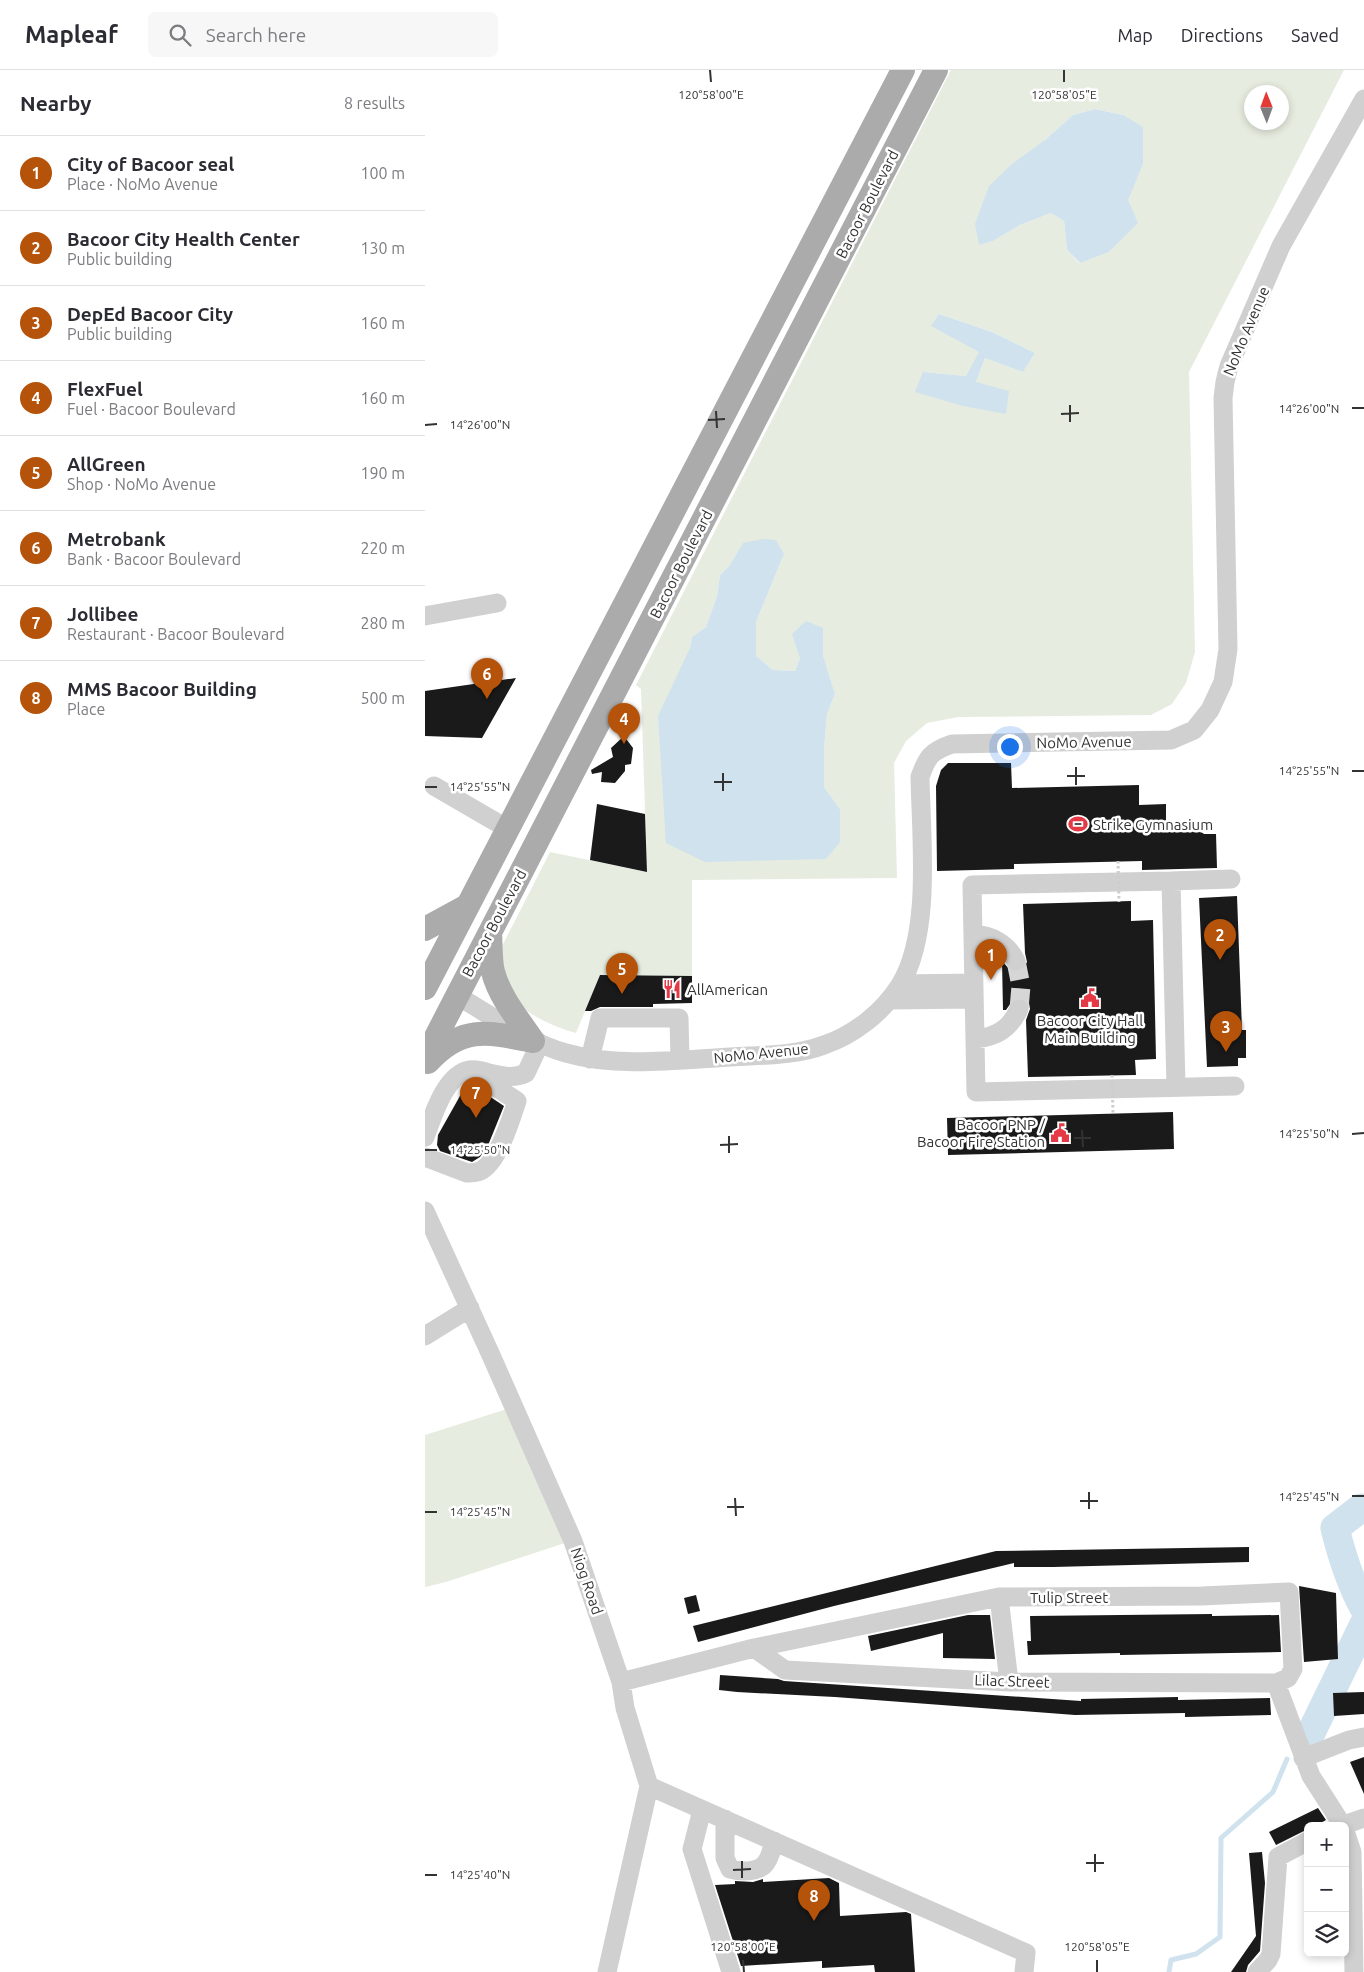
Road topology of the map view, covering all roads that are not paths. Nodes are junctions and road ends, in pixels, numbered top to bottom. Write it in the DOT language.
graph roads {
  1 [pos="903,70"];
  2 [pos="936,70"];
  3 [pos="1364,99"];
  4 [pos="497,603"];
  5 [pos="425,616"];
  6 [pos="433,786"];
  7 [pos="508,829"];
  8 [pos="1231,879"];
  9 [pos="1171,880"];
  10 [pos="467,906"];
  11 [pos="425,929"];
  12 [pos="490,933"];
  13 [pos="973,934"];
  14 [pos="1016,961"];
  15 [pos="431,962"];
  16 [pos="901,984"];
  17 [pos="425,988"];
  18 [pos="974,991"];
  19 [pos="425,993"];
  20 [pos="456,995"];
  21 [pos="889,1000"];
  22 [pos="1019,1009"];
  23 [pos="975,1039"];
  24 [pos="537,1042"];
  25 [pos="425,1058"];
  26 [pos="590,1059"];
  27 [pos="680,1060"];
  28 [pos="425,1065"];
  29 [pos="463,1072"];
  30 [pos="1235,1086"];
  31 [pos="1175,1087"];
  32 [pos="425,1137"];
  33 [pos="425,1156"];
  34 [pos="426,1214"];
  35 [pos="431,1242"];
  36 [pos="470,1308"];
  37 [pos="425,1336"];
  38 [pos="999,1597"];
  39 [pos="754,1648"];
  40 [pos="621,1682"];
  41 [pos="1009,1682"];
  42 [pos="1276,1683"];
  43 [pos="1364,1737"];
  44 [pos="1303,1758"];
  45 [pos="649,1786"];
  46 [pos="702,1810"];
  47 [pos="1364,1818"];
  48 [pos="725,1820"];
  49 [pos="1340,1822"];
  50 [pos="1349,1824"];
  51 [pos="774,1841"];
  52 [pos="1304,1843"];
  53 [pos="1349,1844"];
  54 [pos="607,1972"];
  55 [pos="731,1972"];
  56 [pos="1024,1972"];
  57 [pos="1257,1972"];
  58 [pos="1354,1972"];
  1 -- 7 [label="main road, Bacoor Boulevard"];
  2 -- 12 [label="main road, Bacoor Boulevard"];
  3 -- 16 [label="street, NoMo Avenue"];
  4 -- 5 [label="street"];
  6 -- 7 [label="street"];
  7 -- 10 [label="main road, Bacoor Boulevard"];
  8 -- 9 [label="street"];
  9 -- 13 [label="street"];
  9 -- 31 [label="street"];
  10 -- 11 [label="main road"];
  10 -- 15 [label="main road, Bacoor Boulevard"];
  12 -- 20 [label="main road, Bacoor Boulevard"];
  12 -- 24 [label="main road"];
  13 -- 14 [label="street"];
  13 -- 18 [label="street"];
  15 -- 17 [label="main road, Bacoor Boulevard"];
  15 -- 20 [label="main road, NoMo Avenue"];
  16 -- 18 [label="street"];
  16 -- 21 [label="street, NoMo Avenue"];
  18 -- 21 [label="street"];
  18 -- 23 [label="street"];
  19 -- 20 [label="main road, NoMo Avenue"];
  20 -- 24 [label="street, NoMo Avenue"];
  20 -- 25 [label="main road, Bacoor Boulevard"];
  21 -- 27 [label="street, NoMo Avenue"];
  22 -- 23 [label="street"];
  23 -- 31 [label="street"];
  24 -- 26 [label="street, NoMo Avenue"];
  24 -- 28 [label="main road"];
  24 -- 29 [label="street"];
  26 -- 27 [label="street, NoMo Avenue"];
  26 -- 27 [label="street"];
  29 -- 32 [label="street"];
  29 -- 33 [label="street"];
  30 -- 31 [label="street"];
  34 -- 35 [label="street, Niog Road"];
  35 -- 36 [label="street, Niog Road"];
  36 -- 37 [label="street"];
  36 -- 40 [label="street, Niog Road"];
  38 -- 39 [label="street, Tulip Street"];
  38 -- 41 [label="street"];
  38 -- 42 [label="street, Tulip Street"];
  39 -- 40 [label="street, Tulip Street"];
  39 -- 41 [label="street, Lilac Street"];
  40 -- 45 [label="street, Niog Road"];
  41 -- 42 [label="street, Lilac Street"];
  42 -- 44 [label="street"];
  43 -- 44 [label="street"];
  44 -- 49 [label="street"];
  45 -- 46 [label="street"];
  45 -- 54 [label="street, Niog Road"];
  46 -- 48 [label="street"];
  46 -- 55 [label="street"];
  47 -- 50 [label="street"];
  48 -- 51 [label="street"];
  48 -- 51 [label="street"];
  51 -- 56 [label="street"];
  52 -- 57 [label="street"];
  53 -- 58 [label="street"];
}
